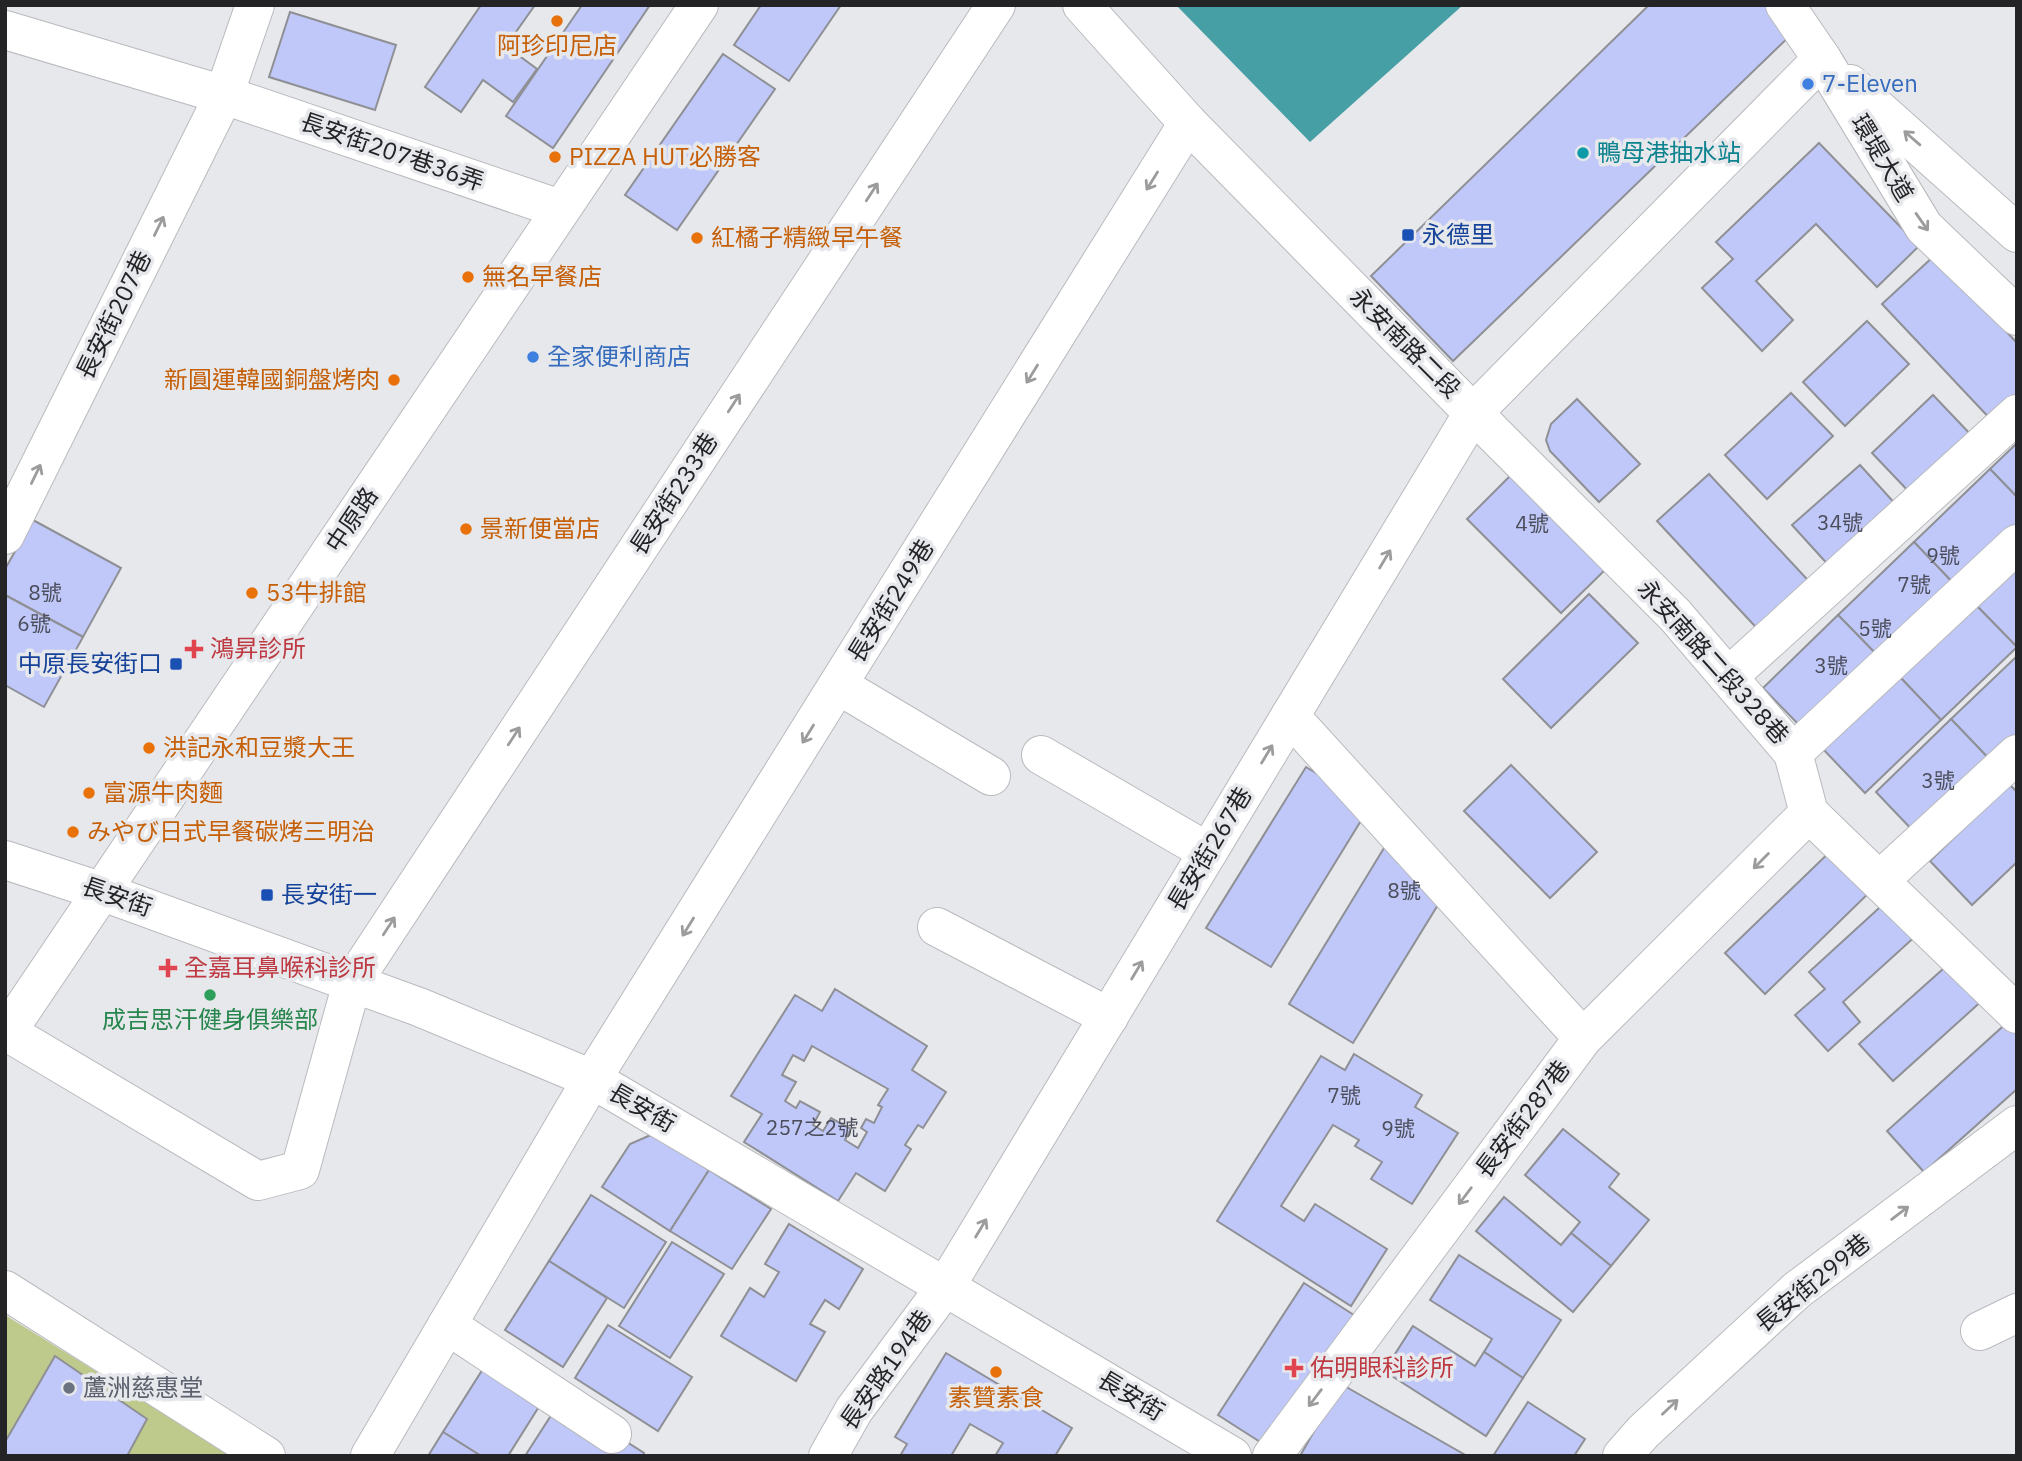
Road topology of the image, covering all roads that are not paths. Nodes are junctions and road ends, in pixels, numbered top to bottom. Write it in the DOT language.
graph roads {
  1 [pos="256,5"];
  2 [pos="699,5"];
  3 [pos="996,5"];
  4 [pos="1082,5"];
  5 [pos="1785,5"];
  6 [pos="5,30"];
  7 [pos="1822,59"];
  8 [pos="224,95"];
  9 [pos="1188,123"];
  10 [pos="560,209"];
  11 [pos="2017,233"];
  12 [pos="2017,316"];
  13 [pos="1473,413"];
  14 [pos="2017,414"];
  15 [pos="5,535"];
  16 [pos="2017,544"];
  17 [pos="1728,677"];
  18 [pos="838,685"];
  19 [pos="1290,716"];
  20 [pos="1793,753"];
  21 [pos="2017,754"];
  22 [pos="1041,755"];
  23 [pos="991,776"];
  24 [pos="1810,813"];
  25 [pos="1208,852"];
  26 [pos="5,860"];
  27 [pos="1881,879"];
  28 [pos="103,892"];
  29 [pos="937,927"];
  30 [pos="352,983"];
  31 [pos="2017,1014"];
  32 [pos="1109,1017"];
  33 [pos="6,1033"];
  34 [pos="1583,1038"];
  35 [pos="592,1079"];
  36 [pos="2017,1125"];
  37 [pos="946,1286"];
  38 [pos="5,1290"];
  39 [pos="2017,1313"];
  40 [pos="447,1325"];
  41 [pos="1980,1331"];
  42 [pos="612,1434"];
  43 [pos="266,1456"];
  44 [pos="370,1456"];
  45 [pos="828,1456"];
  46 [pos="1232,1456"];
  47 [pos="1272,1456"];
  48 [pos="1622,1456"];
  1 -- 8 [label="street, 長安街207巷"];
  2 -- 10 [label="street, 中原路"];
  30 -- 3 [label="street, 長安街233巷, one-way"];
  4 -- 9 [label="street, 永安南路二段"];
  5 -- 7 [label="street"];
  6 -- 8 [label="street, 長安街207巷36弄"];
  11 -- 7 [label="street, 環堤大道, one-way"];
  7 -- 12 [label="street, 環堤大道, one-way"];
  7 -- 13 [label="street, 永安南路二段"];
  8 -- 10 [label="street, 長安街207巷36弄"];
  15 -- 8 [label="street, 長安街207巷, one-way"];
  9 -- 13 [label="street, 永安南路二段"];
  9 -- 18 [label="street, 長安街249巷, one-way"];
  10 -- 28 [label="street, 中原路"];
  13 -- 17 [label="street, 永安南路二段328巷"];
  19 -- 13 [label="street, 長安街267巷, one-way"];
  14 -- 17 [label="street"];
  16 -- 20 [label="street"];
  17 -- 20 [label="street, 永安南路二段328巷"];
  18 -- 23 [label="street"];
  18 -- 35 [label="street, 長安街249巷, one-way"];
  25 -- 19 [label="street, 長安街267巷, one-way"];
  19 -- 34 [label="street"];
  20 -- 24 [label="street, 永安南路二段328巷"];
  21 -- 27 [label="street"];
  22 -- 25 [label="street"];
  24 -- 27 [label="street"];
  24 -- 34 [label="street, 長安街287巷, one-way"];
  32 -- 25 [label="street, 長安街267巷, one-way"];
  26 -- 28 [label="street, 長安街"];
  27 -- 31 [label="street"];
  28 -- 30 [label="street, 長安街"];
  28 -- 33 [label="street, 中原路"];
  29 -- 32 [label="street"];
  30 -- 33 [label="street, 長安街233巷"];
  30 -- 35 [label="street, 長安街"];
  37 -- 32 [label="street, 長安街267巷, one-way"];
  34 -- 47 [label="street, 長安街287巷, one-way"];
  35 -- 37 [label="street, 長安街"];
  35 -- 40 [label="street, 長安街249巷"];
  48 -- 36 [label="street, 長安街299巷, one-way"];
  37 -- 45 [label="street, 長安路194巷"];
  37 -- 46 [label="street, 長安街"];
  38 -- 43 [label="street"];
  39 -- 41 [label="street"];
  40 -- 42 [label="street"];
  40 -- 44 [label="street, 長安街249巷"];
}
